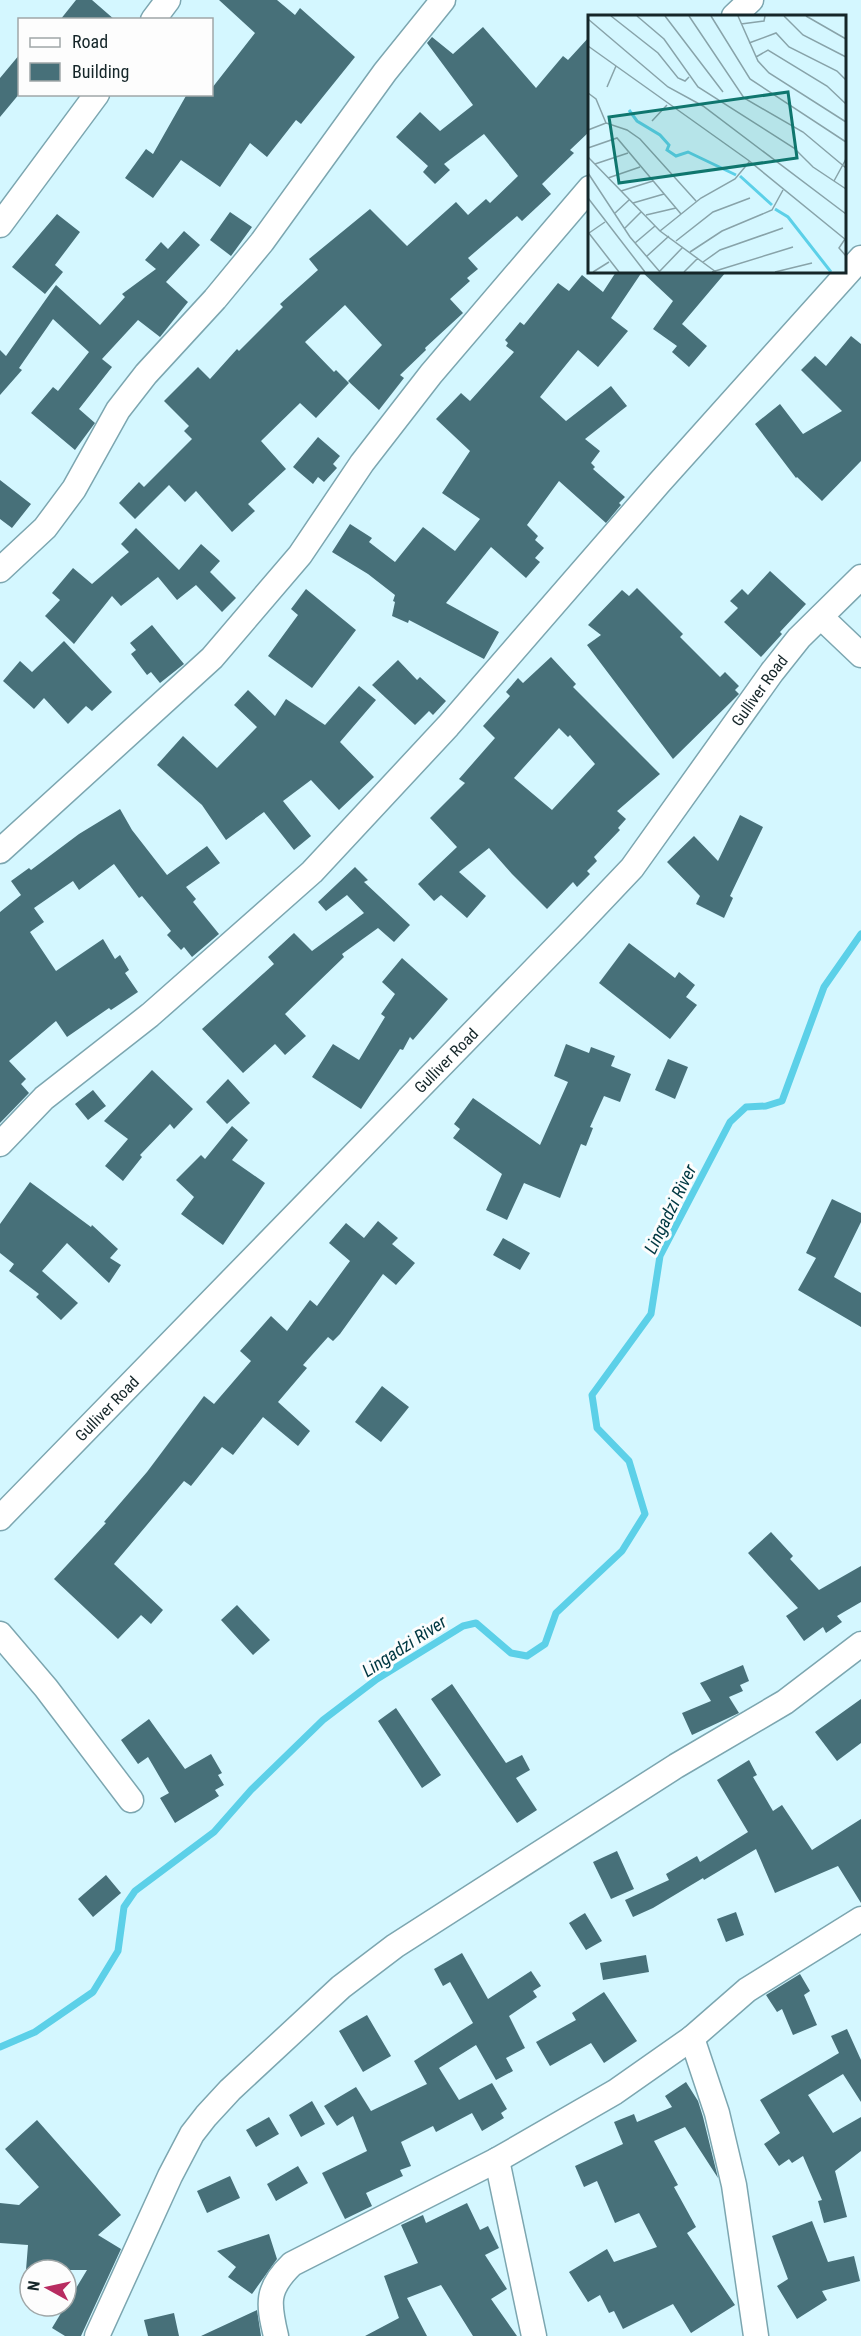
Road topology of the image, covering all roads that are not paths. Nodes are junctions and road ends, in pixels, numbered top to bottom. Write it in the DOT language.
graph roads {
  1 [pos="168,0"];
  2 [pos="443,0"];
  3 [pos="751,0"];
  4 [pos="735,15"];
  5 [pos="154,18"];
  6 [pos="96,96"];
  7 [pos="588,190"];
  8 [pos="0,225"];
  9 [pos="861,258"];
  10 [pos="0,570"];
  11 [pos="861,577"];
  12 [pos="821,617"];
  13 [pos="861,656"];
  14 [pos="0,851"];
  15 [pos="0,1144"];
  16 [pos="0,1518"];
  17 [pos="0,1635"];
  18 [pos="861,1644"];
  19 [pos="131,1800"];
  20 [pos="861,1919"];
  21 [pos="692,2038"];
  22 [pos="497,2160"];
  23 [pos="97,2336"];
  24 [pos="276,2336"];
  25 [pos="534,2336"];
  26 [pos="756,2336"];
  1 -- 5 [label="street"];
  2 -- 10 [label="street"];
  3 -- 4 [label="street"];
  6 -- 8 [label="street"];
  7 -- 14 [label="street"];
  9 -- 15 [label="street"];
  11 -- 12 [label="street, Gulliver Road"];
  12 -- 13 [label="street"];
  12 -- 16 [label="street, Gulliver Road"];
  17 -- 19 [label="street"];
  18 -- 23 [label="street"];
  20 -- 21 [label="street"];
  21 -- 22 [label="street"];
  21 -- 26 [label="street"];
  22 -- 24 [label="street"];
  22 -- 25 [label="street"];
}
